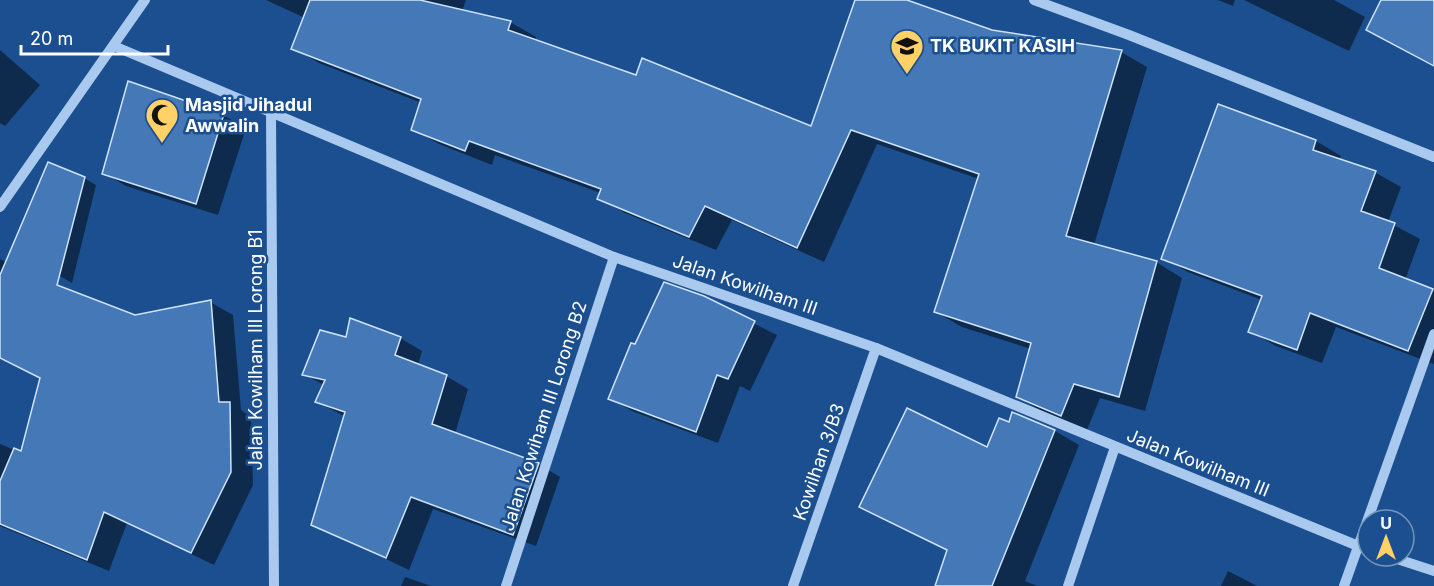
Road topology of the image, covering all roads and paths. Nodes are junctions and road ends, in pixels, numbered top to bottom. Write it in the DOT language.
graph roads {
  1 [pos="146,0"];
  2 [pos="1034,0"];
  3 [pos="114,46"];
  4 [pos="271,113"];
  5 [pos="1434,157"];
  6 [pos="0,207"];
  7 [pos="614,257"];
  8 [pos="1434,334"];
  9 [pos="876,348"];
  10 [pos="1115,447"];
  11 [pos="1376,508"];
  12 [pos="1356,545"];
  13 [pos="1356,562"];
  14 [pos="1416,565"];
  15 [pos="1434,571"];
  16 [pos="274,586"];
  17 [pos="506,586"];
  18 [pos="793,586"];
  19 [pos="1068,586"];
  20 [pos="1344,586"];
  1 -- 3 [label="street"];
  2 -- 5 [label="street"];
  3 -- 4 [label="street, Jalan Kowilham III"];
  3 -- 6 [label="street"];
  4 -- 7 [label="street, Jalan Kowilham III"];
  4 -- 16 [label="street, Jalan Kowilham III Lorong B1"];
  7 -- 9 [label="street, Jalan Kowilham III"];
  7 -- 17 [label="street, Jalan Kowiham III Lorong B2"];
  8 -- 11 [label="street"];
  9 -- 10 [label="street, Jalan Kowilham III"];
  9 -- 18 [label="street, Kowilhan 3/B3"];
  10 -- 12 [label="street, Jalan Kowilham III"];
  10 -- 19 [label="street"];
  13 -- 20 [label="street"];
  14 -- 15 [label="street"];
}
